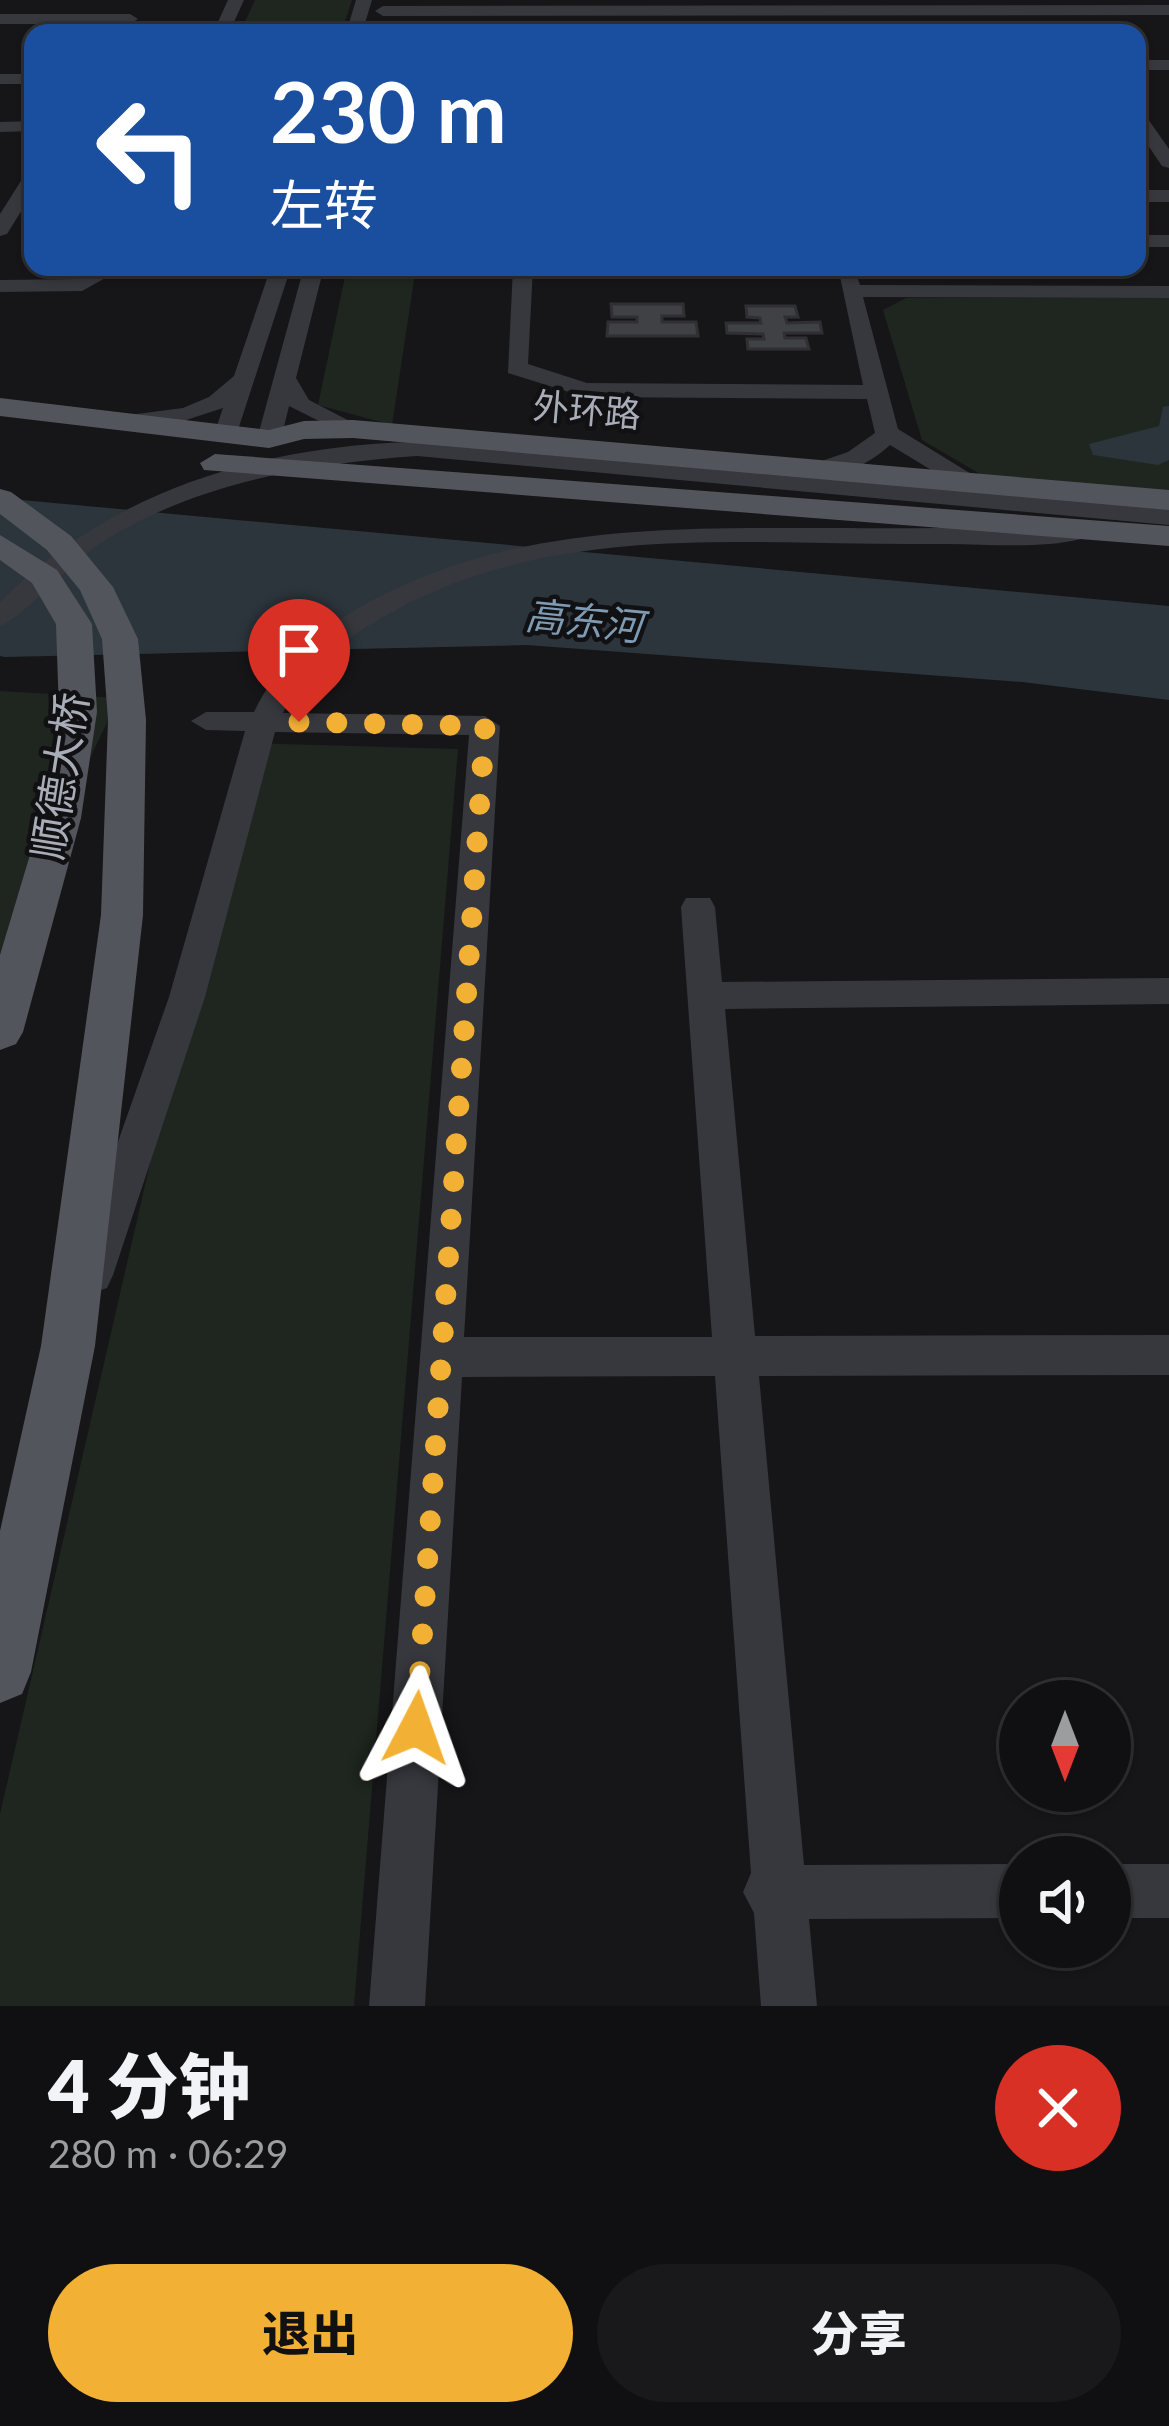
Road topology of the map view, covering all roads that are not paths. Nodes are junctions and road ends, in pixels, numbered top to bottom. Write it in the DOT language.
graph roads {
  1 [pos="1060,5"];
  2 [pos="385,6"];
  3 [pos="798,6"];
  4 [pos="1169,10"];
  5 [pos="777,11"];
  6 [pos="536,12"];
  7 [pos="0,19"];
  8 [pos="90,24"];
  9 [pos="535,24"];
  10 [pos="781,24"];
  11 [pos="1146,133"];
  12 [pos="1169,162"];
  13 [pos="7,207"];
  14 [pos="0,230"];
  15 [pos="98,276"];
  16 [pos="278,276"];
  17 [pos="312,276"];
  18 [pos="522,276"];
  19 [pos="848,279"];
  20 [pos="0,286"];
  21 [pos="1169,292"];
  22 [pos="248,375"];
  23 [pos="284,376"];
  24 [pos="878,392"];
  25 [pos="0,407"];
  26 [pos="121,422"];
  27 [pos="353,429"];
  28 [pos="887,433"];
  29 [pos="0,436"];
  30 [pos="221,449"];
  31 [pos="265,453"];
  32 [pos="819,470"];
  33 [pos="972,485"];
  34 [pos="0,499"];
  35 [pos="1169,500"];
  36 [pos="1169,518"];
  37 [pos="1107,531"];
  38 [pos="1169,536"];
  39 [pos="0,545"];
  40 [pos="0,618"];
  41 [pos="206,721"];
  42 [pos="698,907"];
  43 [pos="1169,991"];
  44 [pos="706,996"];
  45 [pos="0,1032"];
  46 [pos="68,1346"];
  47 [pos="1169,1355"];
  48 [pos="735,1356"];
  49 [pos="442,1357"];
  50 [pos="0,1672"];
  51 [pos="1131,1891"];
  52 [pos="1169,1891"];
  53 [pos="775,1892"];
  54 [pos="999,1892"];
  55 [pos="398,2006"];
  56 [pos="788,2006"];
  1 -- 3 [label="street"];
  1 -- 4 [label="street"];
  2 -- 6 [label="street"];
  3 -- 5 [label="street"];
  5 -- 6 [label="street"];
  5 -- 10 [label="street"];
  6 -- 9 [label="street"];
  7 -- 8 [label="street"];
  11 -- 12 [label="street"];
  13 -- 14 [label="street"];
  15 -- 20 [label="street"];
  16 -- 22 [label="street"];
  17 -- 23 [label="street"];
  18 -- 24 [label="street"];
  19 -- 21 [label="street"];
  19 -- 24 [label="street"];
  22 -- 26 [label="street"];
  22 -- 30 [label="street"];
  23 -- 27 [label="street"];
  23 -- 31 [label="street"];
  24 -- 28 [label="street"];
  25 -- 26 [label="main road"];
  26 -- 30 [label="main road"];
  27 -- 31 [label="main road, 外环路"];
  27 -- 32 [label="main road, 外环路"];
  28 -- 32 [label="street"];
  28 -- 33 [label="street"];
  29 -- 30 [label="main road"];
  30 -- 31 [label="main road"];
  31 -- 37 [label="main road, 外环路"];
  32 -- 33 [label="main road, 外环路"];
  33 -- 35 [label="main road, 外环路"];
  34 -- 46 [label="main road"];
  36 -- 40 [label="street"];
  37 -- 38 [label="main road, 外环路"];
  37 -- 46 [label="street"];
  39 -- 45 [label="main road, 顺德大桥"];
  41 -- 49 [label="street"];
  42 -- 44 [label="street"];
  43 -- 44 [label="street"];
  44 -- 48 [label="street"];
  46 -- 50 [label="main road"];
  47 -- 48 [label="street"];
  48 -- 49 [label="street"];
  48 -- 53 [label="street"];
  49 -- 55 [label="street"];
  51 -- 52 [label="street"];
  53 -- 54 [label="street"];
  53 -- 56 [label="street"];
}
